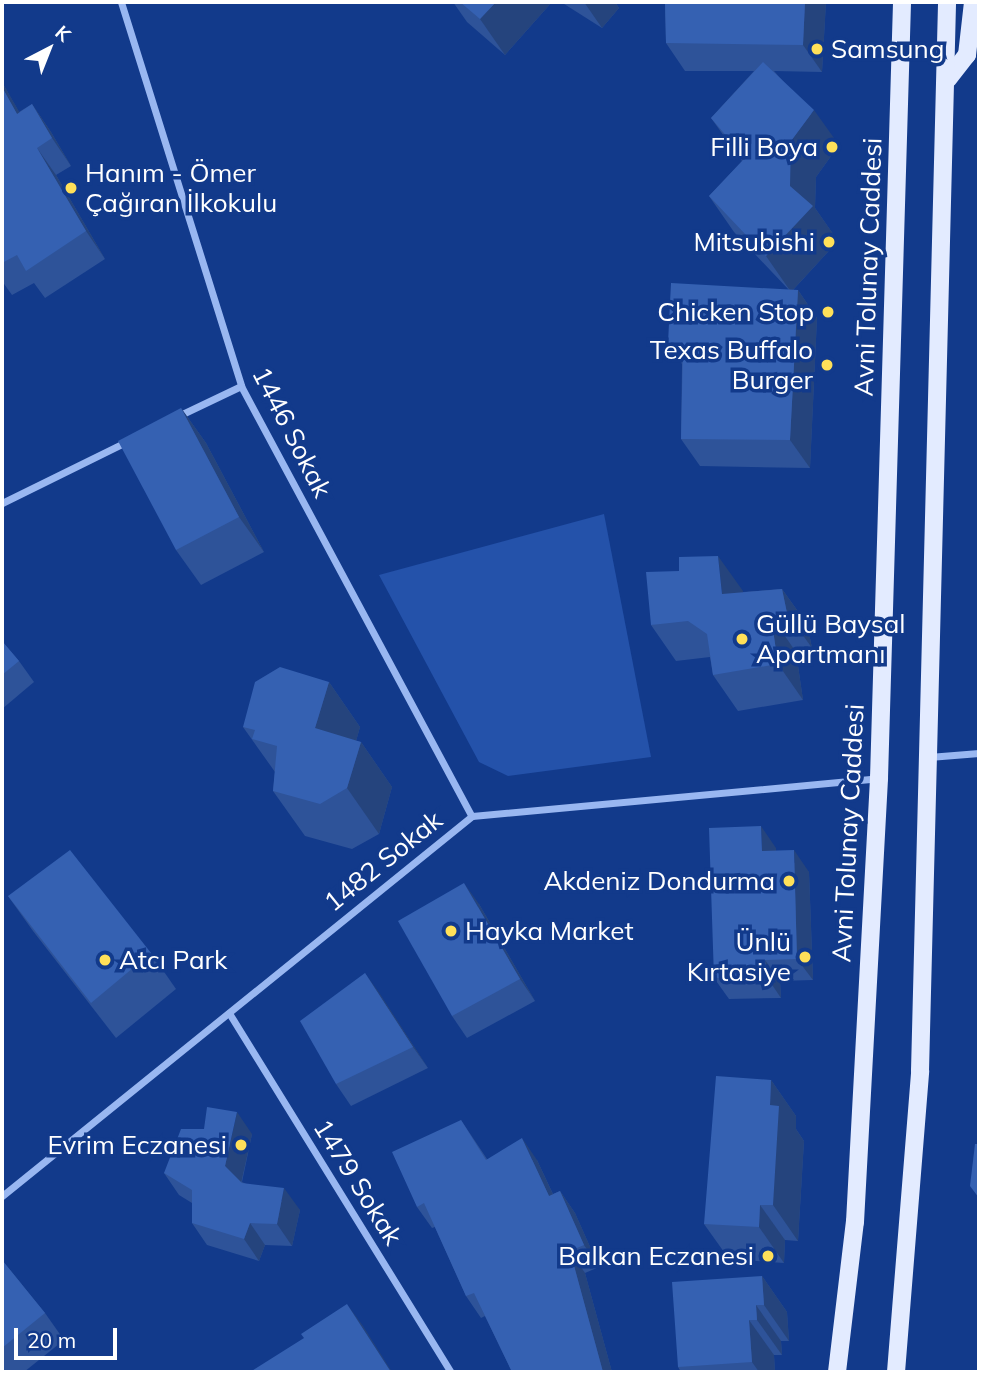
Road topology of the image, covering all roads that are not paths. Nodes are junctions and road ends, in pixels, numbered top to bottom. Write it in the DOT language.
graph roads {
  1 [pos="121,2"];
  2 [pos="902,2"];
  3 [pos="947,2"];
  4 [pos="973,2"];
  5 [pos="948,79"];
  6 [pos="242,386"];
  7 [pos="164,423"];
  8 [pos="139,435"];
  9 [pos="2,503"];
  10 [pos="979,753"];
  11 [pos="928,757"];
  12 [pos="879,778"];
  13 [pos="472,816"];
  14 [pos="229,1013"];
  15 [pos="2,1196"];
  16 [pos="451,1372"];
  17 [pos="837,1372"];
  18 [pos="896,1372"];
  1 -- 6 [label="street, 1446 Sokak"];
  2 -- 12 [label="main road, Avni Tolunay Caddesi"];
  3 -- 5 [label="main road"];
  4 -- 5 [label="main road"];
  5 -- 11 [label="main road"];
  6 -- 7 [label="street"];
  6 -- 13 [label="street, 1446 Sokak"];
  8 -- 9 [label="street"];
  10 -- 11 [label="street"];
  11 -- 18 [label="main road"];
  12 -- 13 [label="street, 1482 Sokak"];
  12 -- 17 [label="main road, Avni Tolunay Caddesi"];
  13 -- 14 [label="street, 1482 Sokak"];
  14 -- 15 [label="street, 1482 Sokak"];
  14 -- 16 [label="street, 1479 Sokak"];
}
